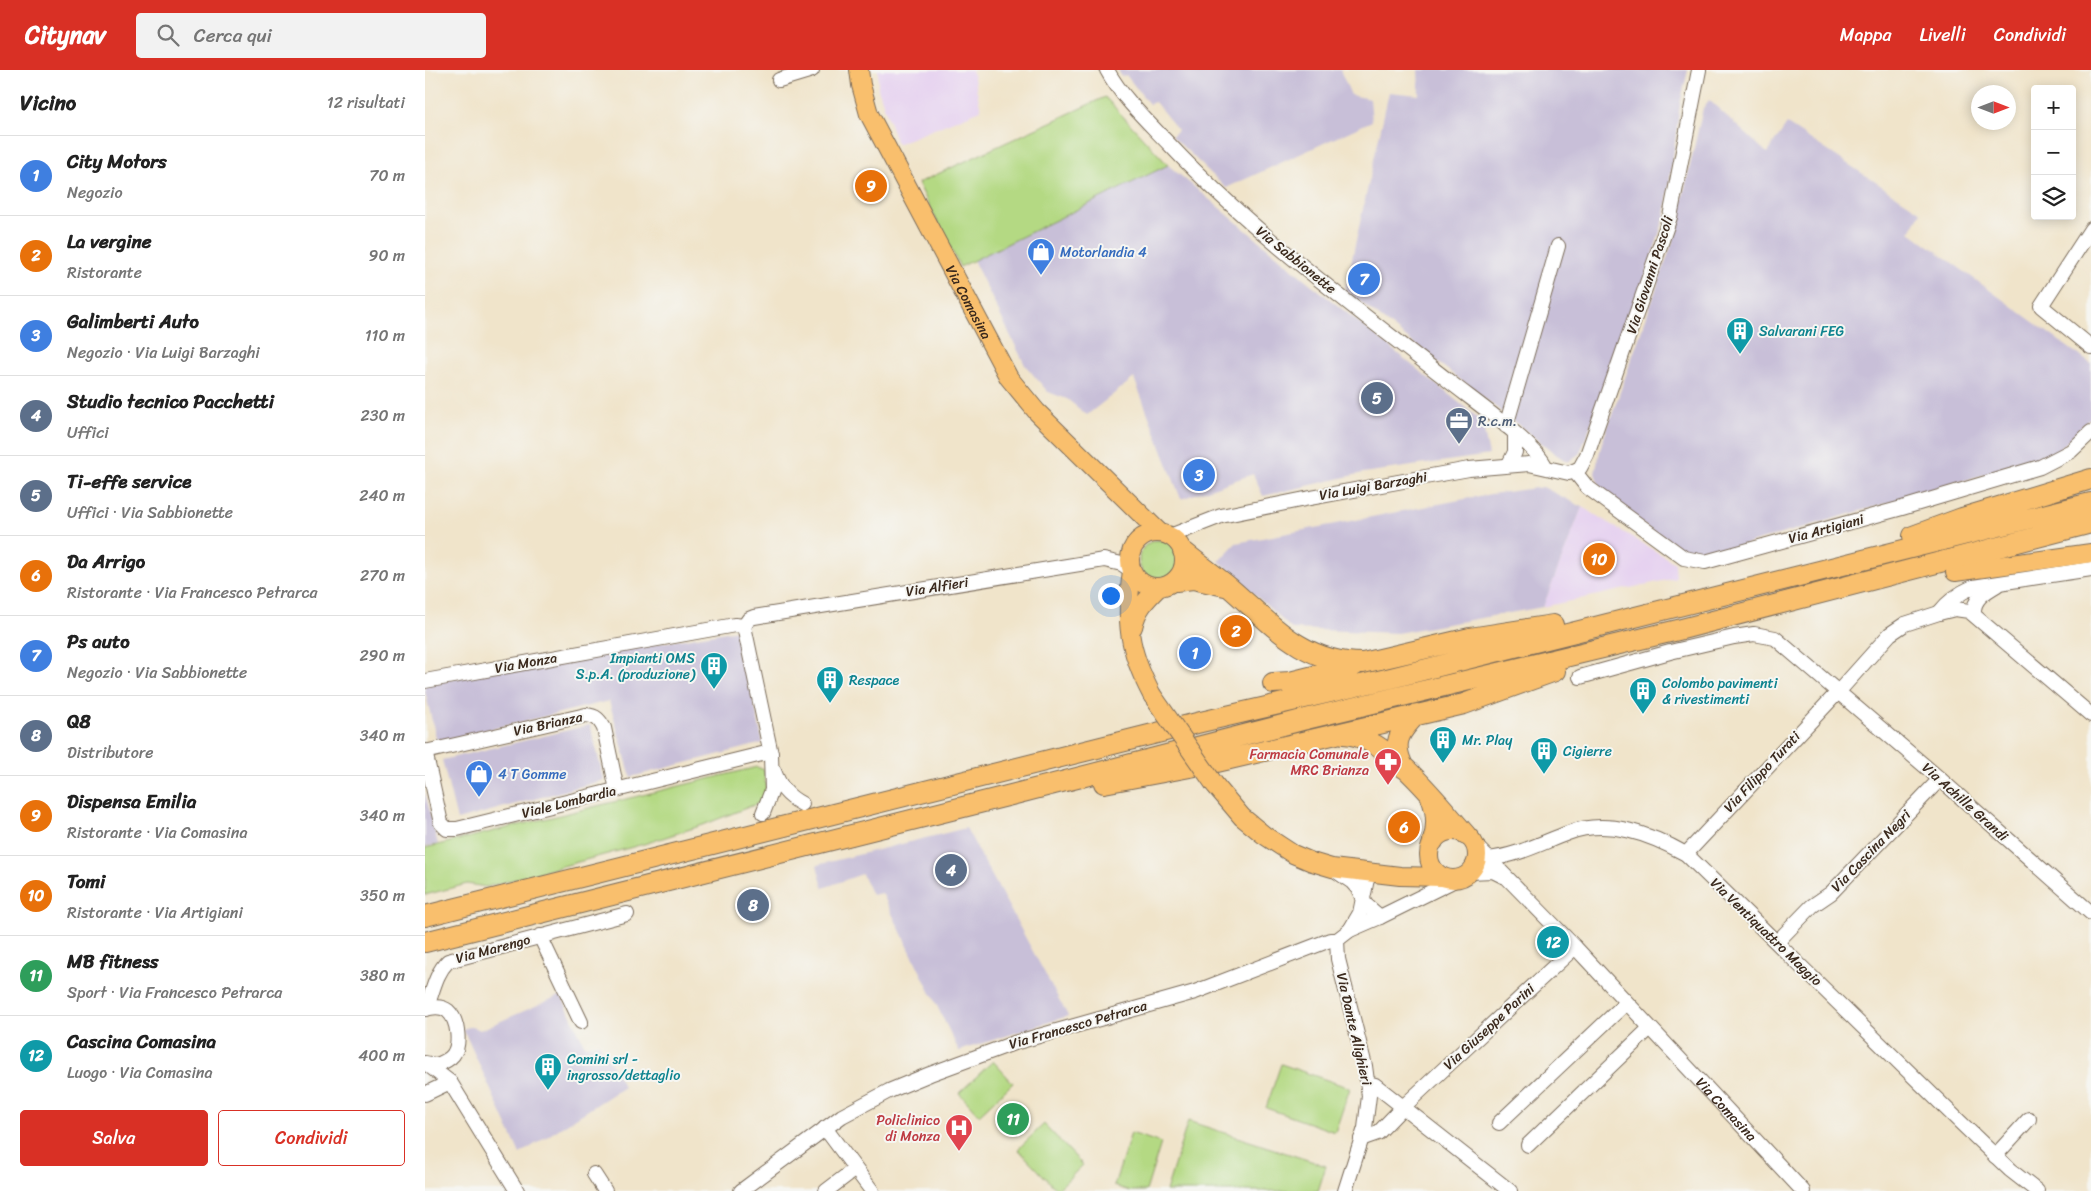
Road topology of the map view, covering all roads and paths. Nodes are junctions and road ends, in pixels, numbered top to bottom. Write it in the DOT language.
graph roads {
  1 [pos="812,70"];
  2 [pos="859,70"];
  3 [pos="1107,70"];
  4 [pos="1699,70"];
  5 [pos="779,80"];
  6 [pos="2091,229"];
  7 [pos="1557,246"];
  8 [pos="2091,346"];
  9 [pos="1511,430"];
  10 [pos="2091,432"];
  11 [pos="1509,464"];
  12 [pos="1545,466"];
  13 [pos="1575,472"];
  14 [pos="2091,479"];
  15 [pos="1126,501"];
  16 [pos="2091,503"];
  17 [pos="1204,522"];
  18 [pos="2091,523"];
  19 [pos="1165,534"];
  20 [pos="1132,550"];
  21 [pos="1183,551"];
  22 [pos="2091,553"];
  23 [pos="2091,569"];
  24 [pos="1132,571"];
  25 [pos="1818,571"];
  26 [pos="1955,572"];
  27 [pos="2001,582"];
  28 [pos="1167,584"];
  29 [pos="1229,587"];
  30 [pos="1806,596"];
  31 [pos="1939,613"];
  32 [pos="1974,614"];
  33 [pos="1636,616"];
  34 [pos="744,626"];
  35 [pos="1678,630"];
  36 [pos="1131,648"];
  37 [pos="1363,663"];
  38 [pos="1580,677"];
  39 [pos="425,681"];
  40 [pos="1273,683"];
  41 [pos="1839,692"];
  42 [pos="1417,714"];
  43 [pos="2091,715"];
  44 [pos="1334,734"];
  45 [pos="425,751"];
  46 [pos="772,760"];
  47 [pos="1404,768"];
  48 [pos="1940,779"];
  49 [pos="617,790"];
  50 [pos="1015,794"];
  51 [pos="1431,795"];
  52 [pos="801,804"];
  53 [pos="763,813"];
  54 [pos="1470,840"];
  55 [pos="1431,846"];
  56 [pos="1686,854"];
  57 [pos="1488,859"];
  58 [pos="1332,868"];
  59 [pos="1381,873"];
  60 [pos="1457,875"];
  61 [pos="1508,878"];
  62 [pos="1363,897"];
  63 [pos="2091,913"];
  64 [pos="627,914"];
  65 [pos="425,916"];
  66 [pos="1380,917"];
  67 [pos="1350,930"];
  68 [pos="540,936"];
  69 [pos="1337,940"];
  70 [pos="425,942"];
  71 [pos="1777,942"];
  72 [pos="1575,947"];
  73 [pos="435,988"];
  74 [pos="1626,1003"];
  75 [pos="425,1009"];
  76 [pos="447,1010"];
  77 [pos="581,1022"];
  78 [pos="1650,1028"];
  79 [pos="453,1055"];
  80 [pos="426,1064"];
  81 [pos="450,1082"];
  82 [pos="1368,1083"];
  83 [pos="425,1094"];
  84 [pos="1403,1107"];
  85 [pos="2029,1119"];
  86 [pos="1499,1122"];
  87 [pos="825,1128"];
  88 [pos="1361,1138"];
  89 [pos="1528,1145"];
  90 [pos="1995,1156"];
  91 [pos="855,1169"];
  92 [pos="594,1174"];
  93 [pos="517,1191"];
  94 [pos="605,1191"];
  95 [pos="741,1191"];
  96 [pos="827,1191"];
  97 [pos="872,1191"];
  98 [pos="1345,1191"];
  99 [pos="1510,1191"];
  100 [pos="1803,1191"];
  101 [pos="2037,1191"];
  1 -- 5 [label="street"];
  2 -- 15 [label="main road, Via Comasina"];
  3 -- 9 [label="street, Via Sabbionette"];
  4 -- 13 [label="street, Via Giovanni Pascoli"];
  6 -- 8 [label="street"];
  7 -- 9 [label="street"];
  9 -- 11 [label="street"];
  9 -- 12 [label="street, Via Sabbionette"];
  10 -- 13 [label="street, Via Artigiani"];
  11 -- 12 [label="street, Via Luigi Barzaghi"];
  11 -- 17 [label="street, Via Luigi Barzaghi"];
  12 -- 13 [label="street"];
  14 -- 25 [label="highway"];
  15 -- 19 [label="main road, Via Comasina"];
  15 -- 20 [label="main road, Via Comasina"];
  16 -- 25 [label="highway"];
  17 -- 19 [label="street, Via Luigi Barzaghi"];
  17 -- 21 [label="street"];
  18 -- 30 [label="highway"];
  19 -- 20 [label="main road"];
  19 -- 21 [label="main road"];
  20 -- 24 [label="main road"];
  21 -- 28 [label="main road"];
  21 -- 29 [label="highway"];
  22 -- 26 [label="main road"];
  23 -- 27 [label="street"];
  24 -- 28 [label="main road"];
  24 -- 34 [label="street, Via Alfieri"];
  24 -- 36 [label="main road"];
  25 -- 33 [label="highway"];
  26 -- 30 [label="highway"];
  27 -- 31 [label="street"];
  27 -- 32 [label="street"];
  28 -- 29 [label="highway"];
  28 -- 36 [label="main road"];
  29 -- 37 [label="highway"];
  30 -- 35 [label="highway"];
  31 -- 32 [label="street, Via Filippo Turati"];
  31 -- 41 [label="street, Via Filippo Turati"];
  32 -- 43 [label="street"];
  33 -- 37 [label="highway"];
  33 -- 65 [label="highway"];
  34 -- 39 [label="street, Via Monza"];
  34 -- 46 [label="street"];
  35 -- 42 [label="highway"];
  35 -- 50 [label="highway"];
  36 -- 58 [label="main road, bridge"];
  37 -- 40 [label="highway"];
  38 -- 41 [label="street, Via Achille Grandi"];
  41 -- 48 [label="street, Via Achille Grandi"];
  41 -- 56 [label="street, Via Filippo Turati"];
  42 -- 44 [label="highway"];
  42 -- 47 [label="highway"];
  44 -- 47 [label="highway"];
  44 -- 50 [label="highway"];
  45 -- 49 [label="street, Via Brianza"];
  45 -- 49 [label="street, Viale Lombardia"];
  46 -- 49 [label="street, Viale Lombardia"];
  46 -- 52 [label="street"];
  46 -- 53 [label="street"];
  47 -- 51 [label="highway"];
  48 -- 63 [label="street, Via Achille Grandi"];
  48 -- 71 [label="street, Via Cascina Negri"];
  50 -- 70 [label="highway"];
  51 -- 54 [label="highway"];
  51 -- 55 [label="highway"];
  54 -- 55 [label="main road"];
  54 -- 57 [label="street, Via Comasina"];
  54 -- 60 [label="main road"];
  55 -- 59 [label="main road"];
  55 -- 60 [label="main road"];
  56 -- 57 [label="street, Via Ventiquattro Maggio"];
  56 -- 71 [label="street, Via Ventiquattro Maggio"];
  57 -- 61 [label="street, Via Comasina"];
  58 -- 59 [label="main road"];
  58 -- 62 [label="street"];
  59 -- 60 [label="main road"];
  59 -- 62 [label="street"];
  60 -- 61 [label="street"];
  60 -- 66 [label="street"];
  61 -- 72 [label="street, Via Comasina"];
  62 -- 66 [label="street"];
  62 -- 67 [label="street"];
  64 -- 68 [label="street, Via Marengo"];
  66 -- 67 [label="street"];
  67 -- 69 [label="street"];
  68 -- 73 [label="street, Via Marengo"];
  68 -- 77 [label="street, Via Marengo"];
  69 -- 82 [label="street, Via Dante Alighieri"];
  69 -- 87 [label="street, Via Francesco Petrarca"];
  71 -- 90 [label="street, Via Ventiquattro Maggio"];
  72 -- 74 [label="street, Via Comasina"];
  72 -- 84 [label="street, Via Giuseppe Parini"];
  73 -- 75 [label="street, Via Marengo"];
  73 -- 76 [label="street"];
  74 -- 78 [label="street, Via Comasina"];
  74 -- 86 [label="street"];
  75 -- 76 [label="street"];
  76 -- 79 [label="street"];
  78 -- 89 [label="street"];
  78 -- 100 [label="street, Via Comasina"];
  79 -- 80 [label="street"];
  79 -- 81 [label="street"];
  80 -- 81 [label="street"];
  81 -- 83 [label="street"];
  81 -- 93 [label="street"];
  82 -- 84 [label="street"];
  82 -- 88 [label="street, Via Dante Alighieri"];
  84 -- 88 [label="street, Via Giuseppe Parini"];
  84 -- 99 [label="street"];
  85 -- 90 [label="street"];
  87 -- 91 [label="street"];
  87 -- 95 [label="street, Via Francesco Petrarca"];
  88 -- 98 [label="street, Via Dante Alighieri"];
  90 -- 101 [label="street, Via Ventiquattro Maggio"];
  91 -- 96 [label="street"];
  91 -- 97 [label="street"];
  92 -- 94 [label="street"];
}
